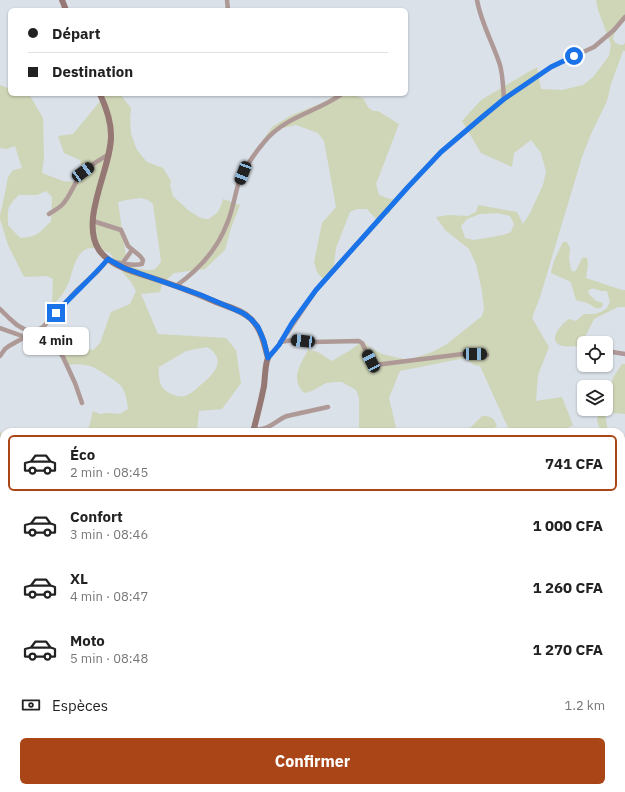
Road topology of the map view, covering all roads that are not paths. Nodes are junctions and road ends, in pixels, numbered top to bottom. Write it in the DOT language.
graph roads {
  1 [pos="477,0"];
  2 [pos="625,17"];
  3 [pos="101,96"];
  4 [pos="339,96"];
  5 [pos="504,99"];
  6 [pos="109,154"];
  7 [pos="49,214"];
  8 [pos="93,221"];
  9 [pos="132,250"];
  10 [pos="108,260"];
  11 [pos="122,264"];
  12 [pos="176,286"];
  13 [pos="0,309"];
  14 [pos="43,327"];
  15 [pos="0,328"];
  16 [pos="31,333"];
  17 [pos="25,337"];
  18 [pos="280,342"];
  19 [pos="613,352"];
  20 [pos="625,354"];
  21 [pos="487,355"];
  22 [pos="0,356"];
  23 [pos="268,358"];
  24 [pos="82,403"];
  25 [pos="328,407"];
  26 [pos="254,428"];
  27 [pos="266,428"];
  1 -- 5 [label="street"];
  2 -- 5 [label="street"];
  3 -- 6 [label="main road"];
  4 -- 12 [label="street"];
  5 -- 18 [label="street"];
  6 -- 7 [label="street"];
  6 -- 8 [label="main road"];
  8 -- 9 [label="street"];
  8 -- 10 [label="main road"];
  9 -- 11 [label="street"];
  9 -- 11 [label="street"];
  10 -- 11 [label="street"];
  10 -- 12 [label="main road"];
  10 -- 14 [label="street"];
  12 -- 23 [label="main road"];
  13 -- 16 [label="street"];
  14 -- 16 [label="street"];
  14 -- 24 [label="street"];
  15 -- 17 [label="street"];
  16 -- 17 [label="street"];
  17 -- 22 [label="street"];
  18 -- 21 [label="street"];
  18 -- 23 [label="street"];
  19 -- 20 [label="street"];
  23 -- 26 [label="main road"];
  25 -- 27 [label="street"];
}
